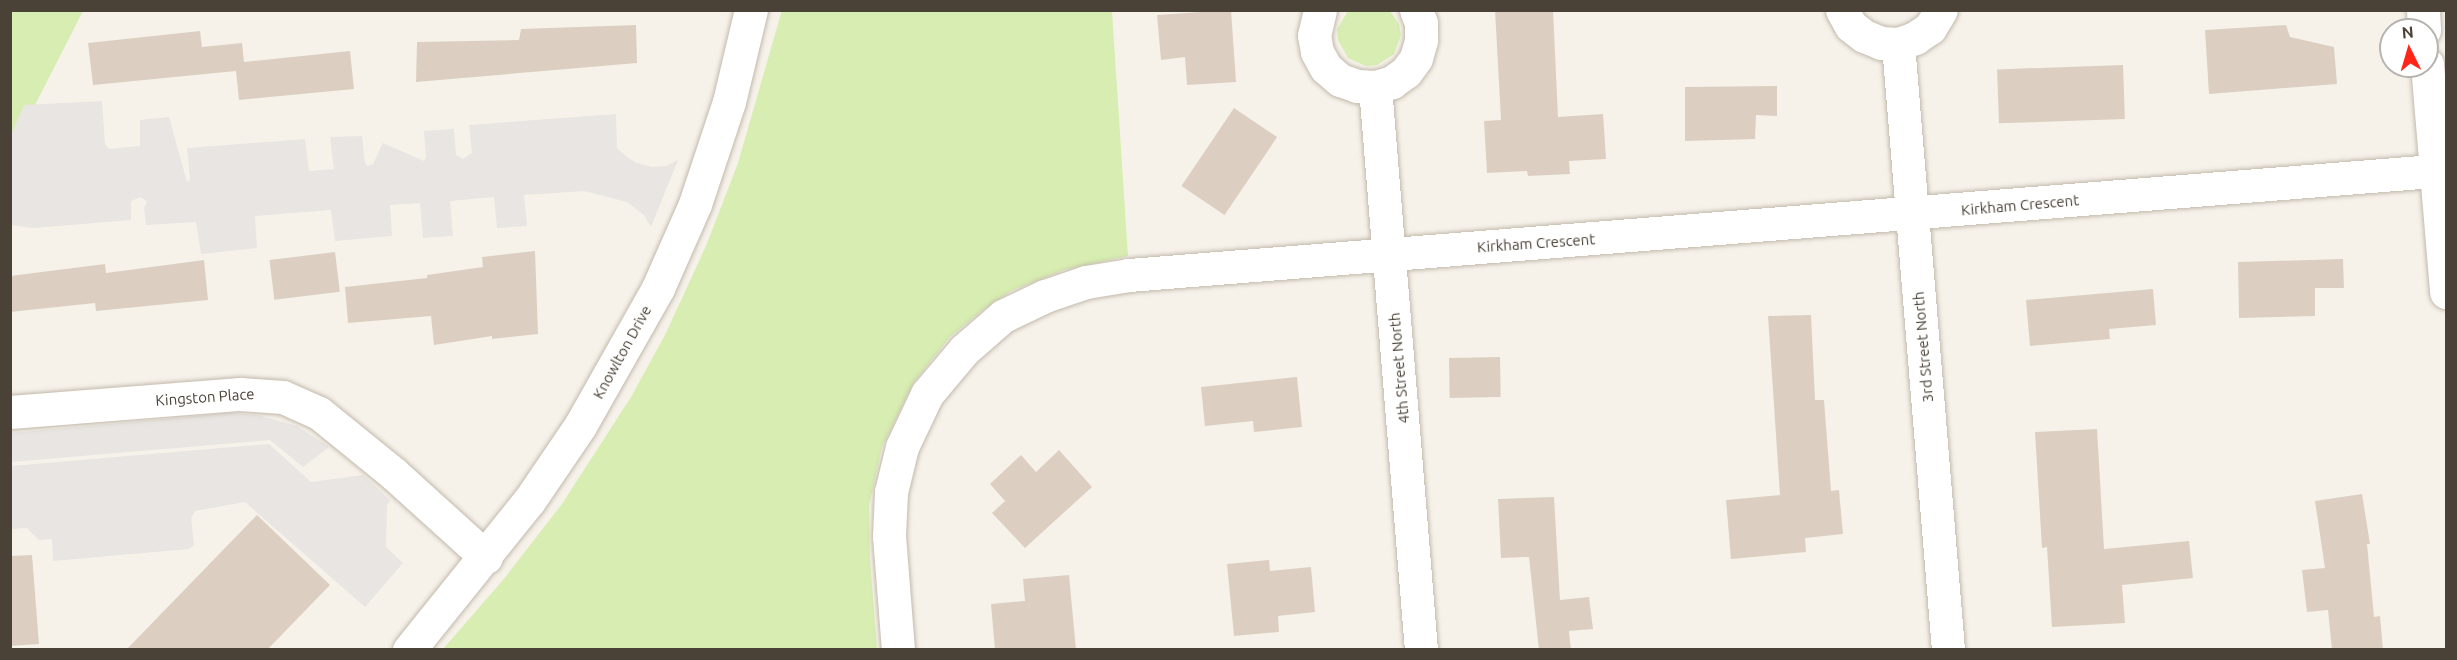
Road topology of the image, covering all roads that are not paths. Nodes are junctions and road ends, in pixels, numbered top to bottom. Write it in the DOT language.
graph roads {
  1 [pos="751,10"];
  2 [pos="1320,10"];
  3 [pos="1416,10"];
  4 [pos="1842,10"];
  5 [pos="1941,10"];
  6 [pos="1898,44"];
  7 [pos="2429,78"];
  8 [pos="1375,87"];
  9 [pos="2441,170"];
  10 [pos="1912,213"];
  11 [pos="1390,254"];
  12 [pos="2446,292"];
  13 [pos="10,412"];
  14 [pos="486,557"];
  15 [pos="410,650"];
  16 [pos="898,650"];
  17 [pos="1421,650"];
  18 [pos="1948,650"];
  1 -- 14 [label="street, Knowlton Drive"];
  2 -- 8 [label="street"];
  3 -- 8 [label="street"];
  4 -- 6 [label="street"];
  5 -- 6 [label="street"];
  6 -- 10 [label="street, 3rd Street North"];
  7 -- 9 [label="street"];
  8 -- 11 [label="street, 4th Street North"];
  9 -- 10 [label="street, Kirkham Crescent"];
  9 -- 12 [label="street"];
  10 -- 11 [label="street, Kirkham Crescent"];
  10 -- 18 [label="street, 3rd Street North"];
  11 -- 16 [label="street, Kirkham Crescent"];
  11 -- 17 [label="street, 4th Street North"];
  13 -- 14 [label="street, Kingston Place"];
  14 -- 15 [label="street, Knowlton Drive"];
}
